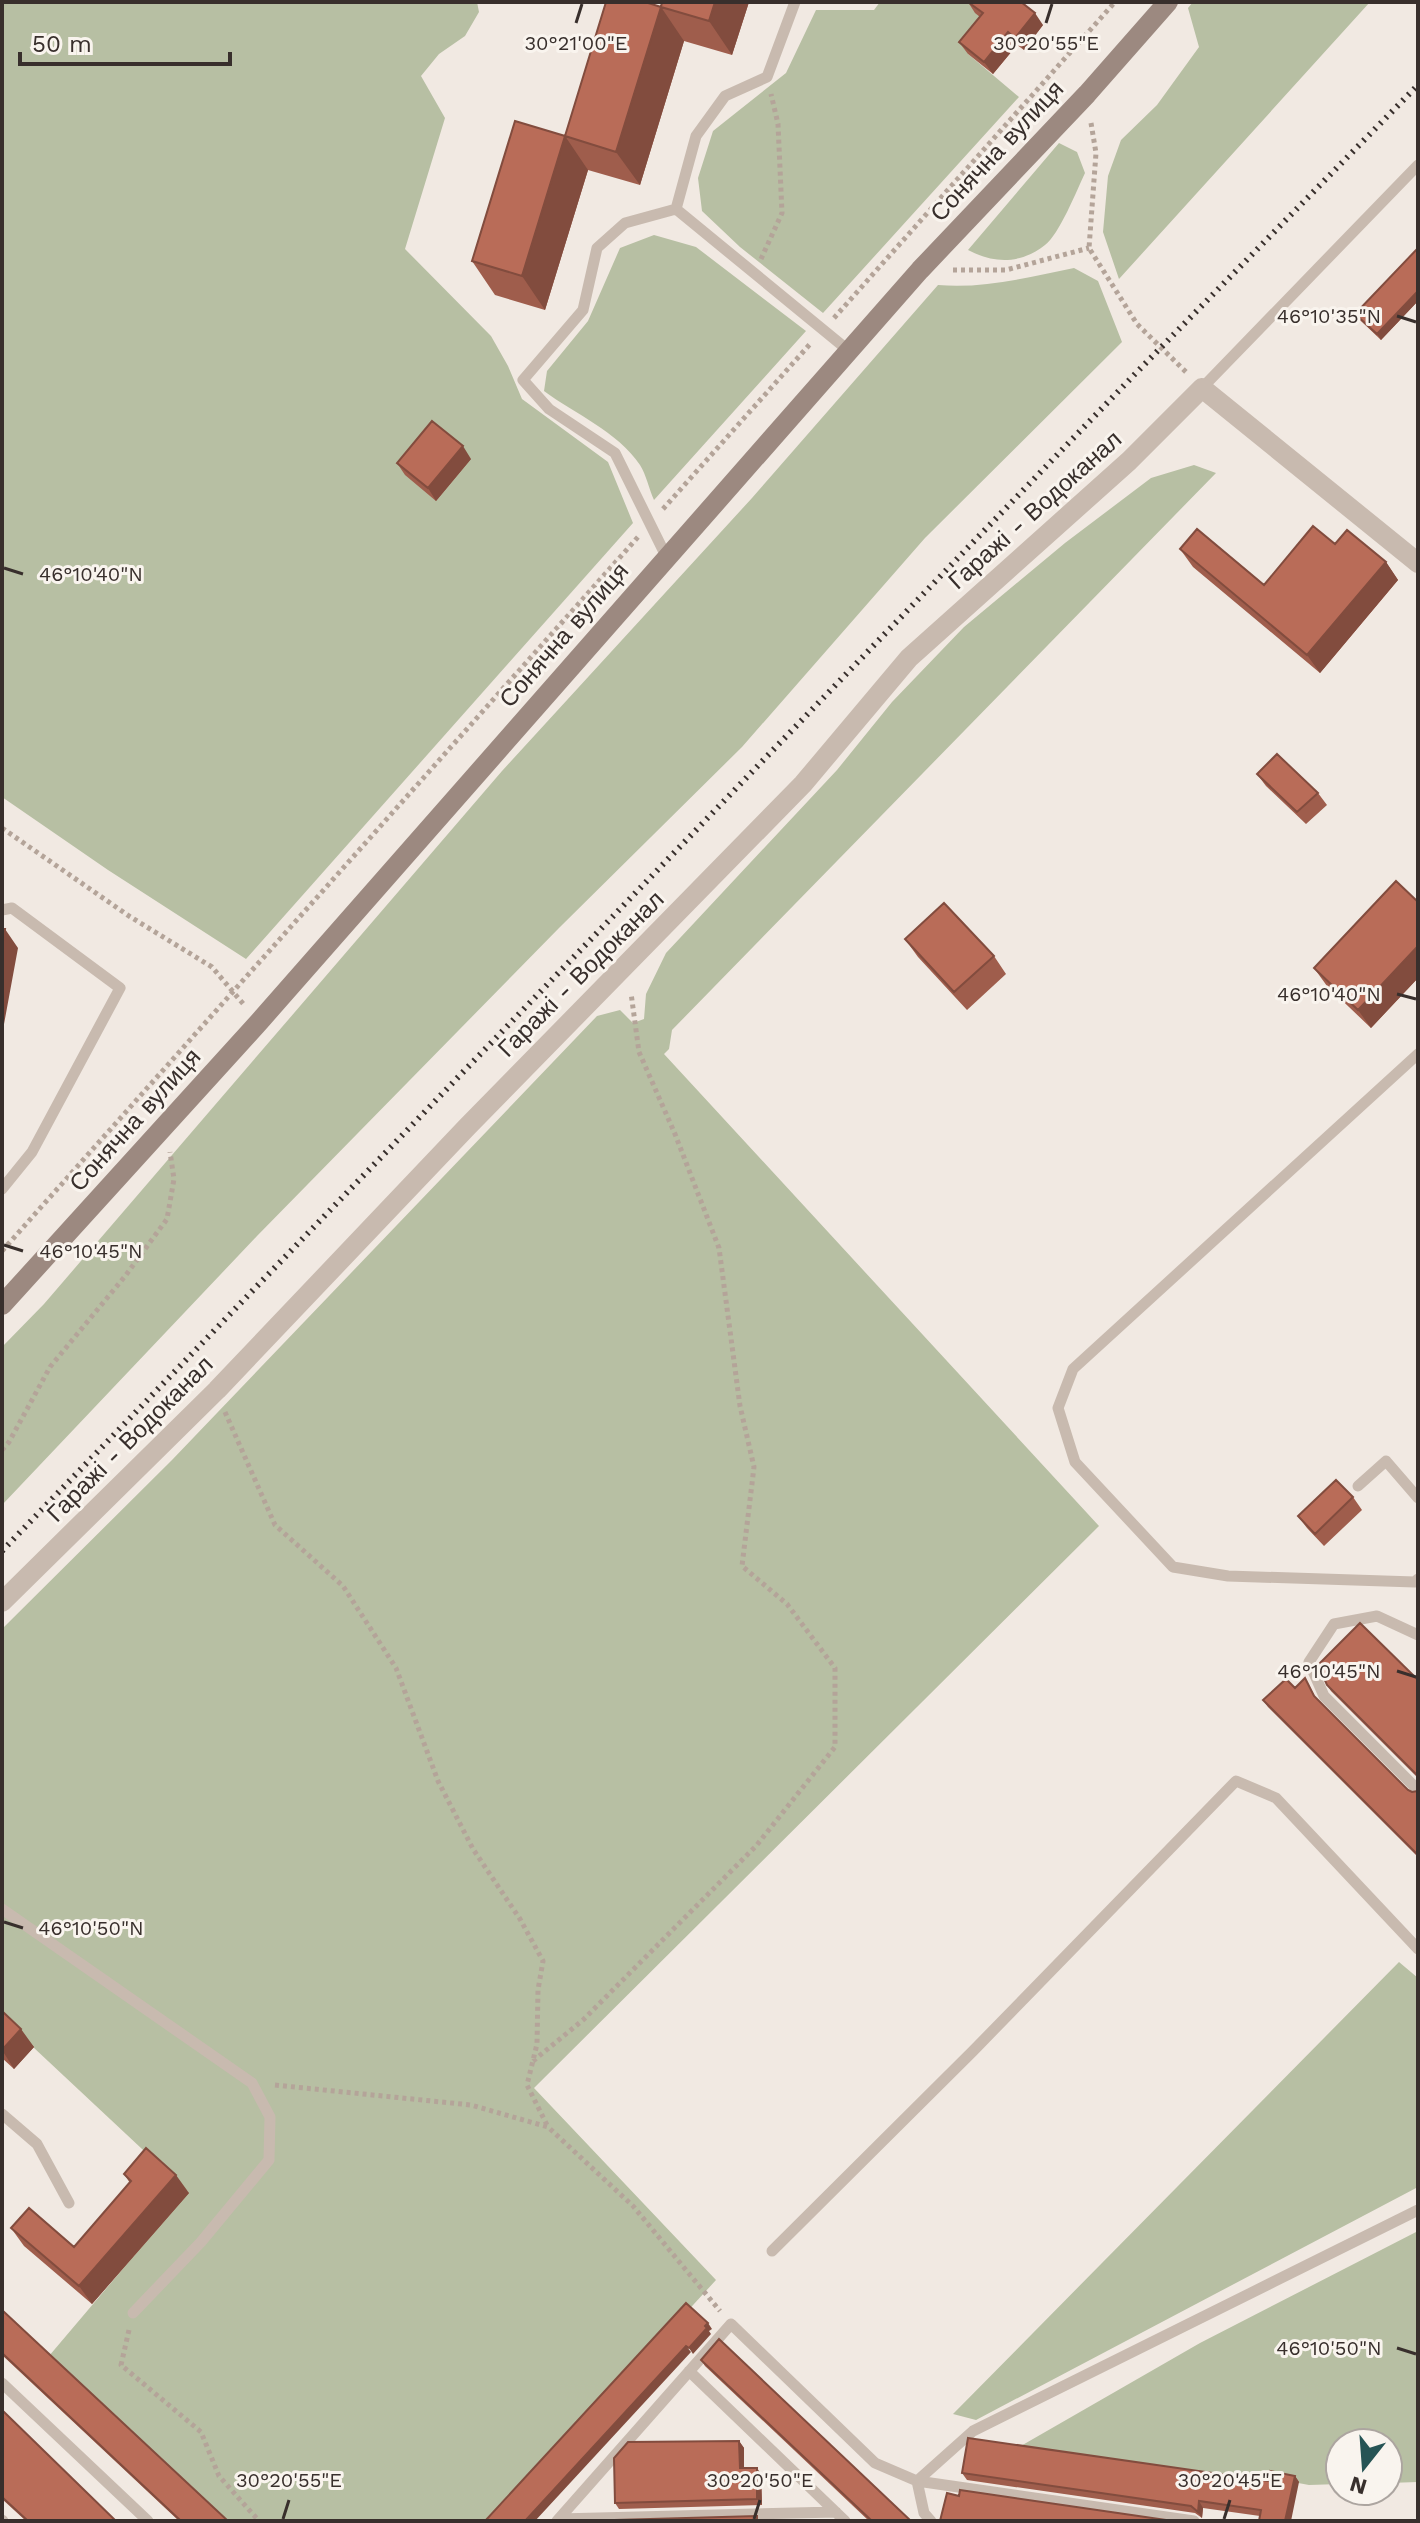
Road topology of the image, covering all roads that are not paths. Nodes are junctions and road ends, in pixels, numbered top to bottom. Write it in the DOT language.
graph roads {
  1 [pos="795,2"];
  2 [pos="1159,5"];
  3 [pos="1418,165"];
  4 [pos="676,209"];
  5 [pos="849,351"];
  6 [pos="1202,388"];
  7 [pos="667,558"];
  8 [pos="1418,563"];
  9 [pos="2,910"];
  10 [pos="1418,1054"];
  11 [pos="2,1189"];
  12 [pos="2,1305"];
  13 [pos="1358,1486"];
  14 [pos="1418,1498"];
  15 [pos="1418,1579"];
  16 [pos="2,1602"];
  17 [pos="1418,1635"];
  18 [pos="1418,1790"];
  19 [pos="2,1909"];
  20 [pos="1418,1949"];
  21 [pos="2,2114"];
  22 [pos="69,2203"];
  23 [pos="1418,2210"];
  24 [pos="772,2251"];
  25 [pos="133,2313"];
  26 [pos="689,2371"];
  27 [pos="2,2383"];
  28 [pos="917,2481"];
  29 [pos="840,2517"];
  30 [pos="558,2520"];
  31 [pos="148,2521"];
  32 [pos="931,2521"];
  33 [pos="1194,2521"];
  1 -- 4 [label="lane"];
  2 -- 5 [label="street, Сонячна вулиця"];
  3 -- 6 [label="lane"];
  4 -- 5 [label="lane"];
  4 -- 7 [label="lane"];
  5 -- 7 [label="street, Сонячна вулиця"];
  6 -- 8 [label="street"];
  6 -- 16 [label="street, Гаражі - Водоканал"];
  7 -- 12 [label="street, Сонячна вулиця"];
  9 -- 11 [label="lane"];
  10 -- 15 [label="lane"];
  13 -- 14 [label="lane"];
  17 -- 18 [label="lane"];
  19 -- 25 [label="lane"];
  20 -- 24 [label="lane"];
  21 -- 22 [label="lane"];
  23 -- 28 [label="lane"];
  26 -- 28 [label="lane"];
  26 -- 29 [label="lane"];
  26 -- 30 [label="lane"];
  27 -- 31 [label="lane"];
  28 -- 32 [label="lane"];
  28 -- 33 [label="lane"];
  29 -- 30 [label="lane"];
}
